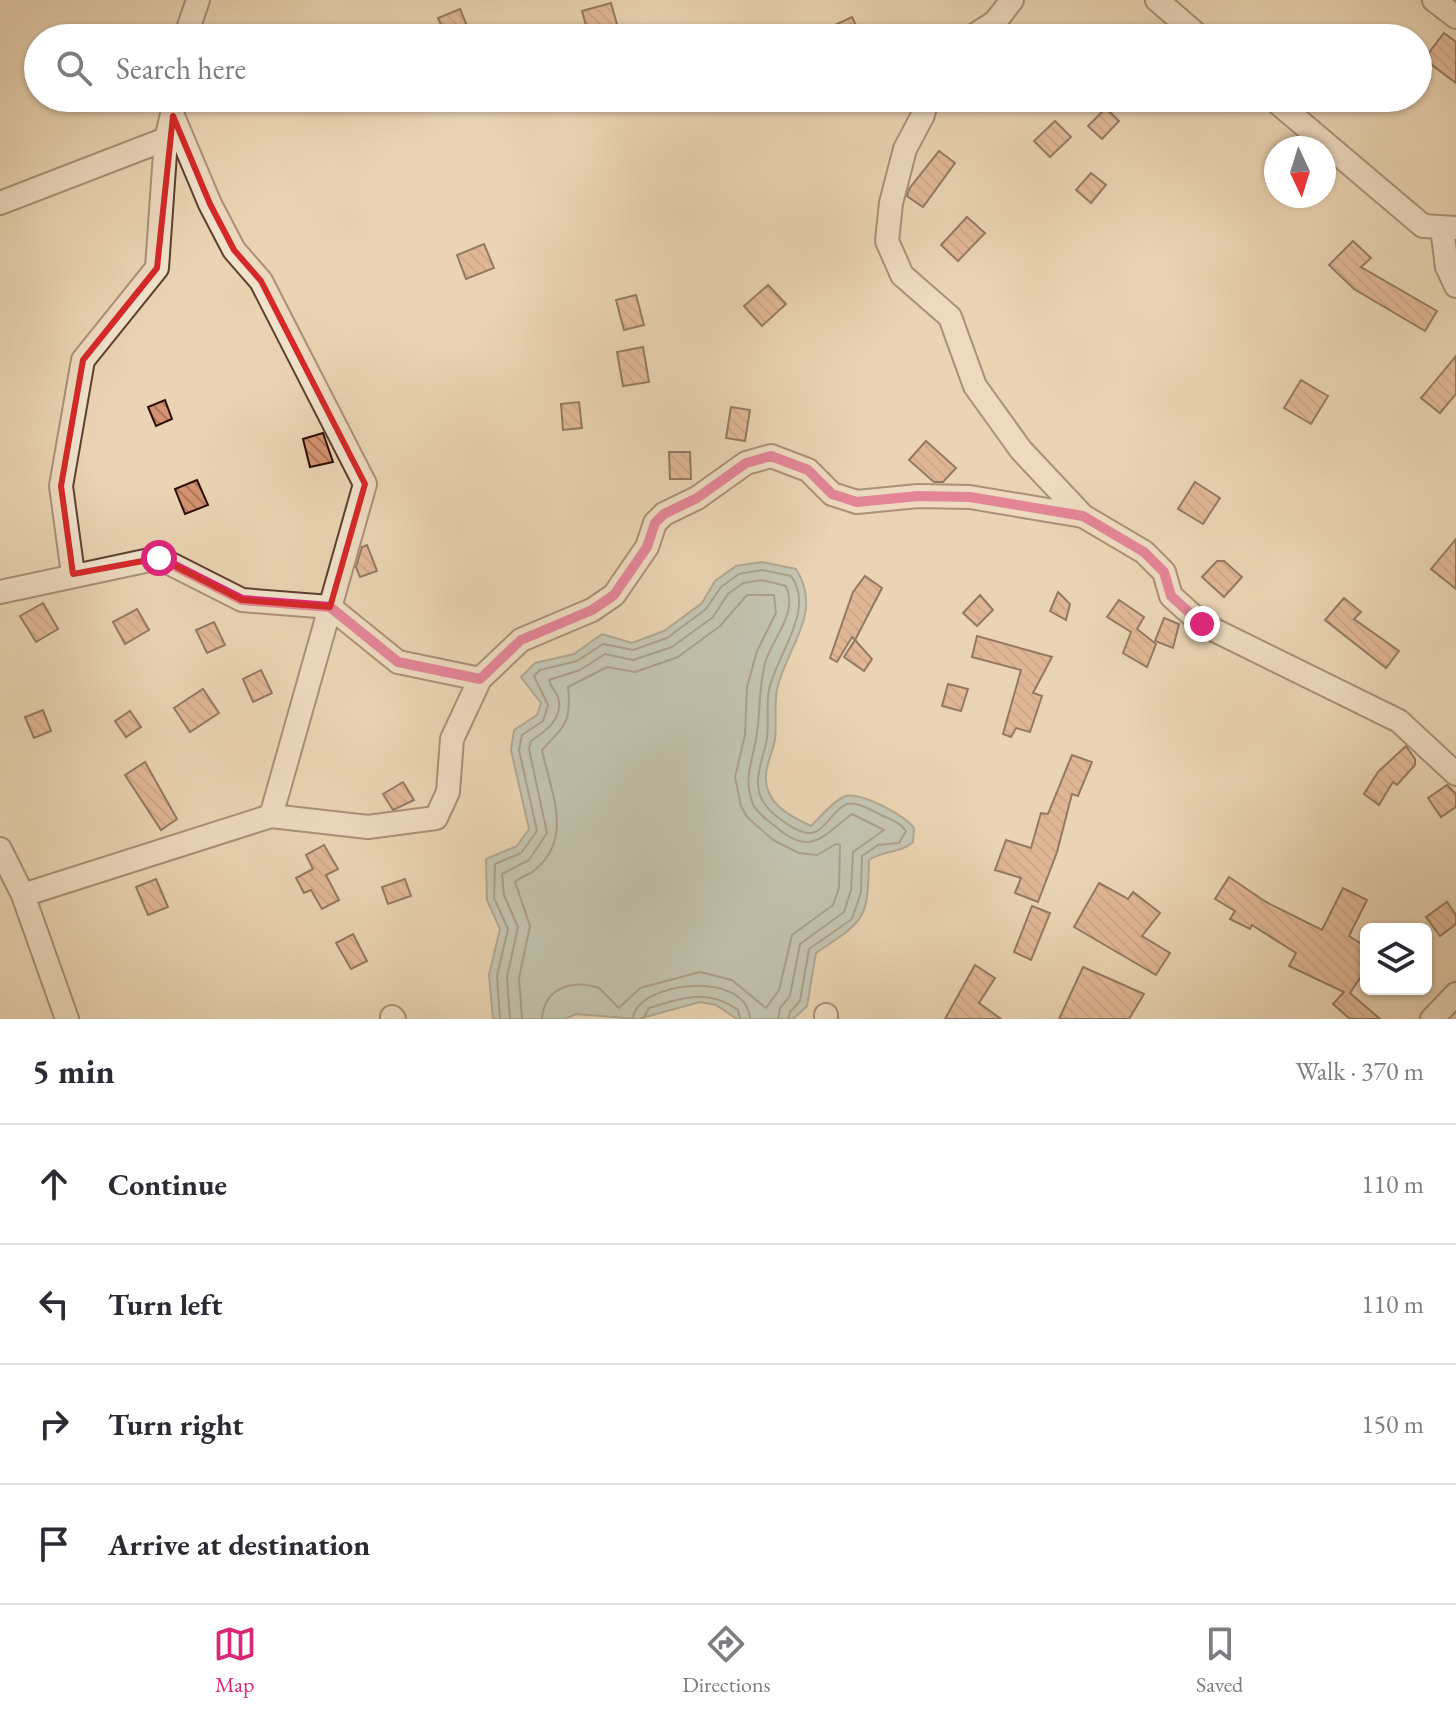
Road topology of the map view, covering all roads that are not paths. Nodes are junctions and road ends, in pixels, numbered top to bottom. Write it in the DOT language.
graph roads {
  1 [pos="198,0"];
  2 [pos="1012,0"];
  3 [pos="1157,0"];
  4 [pos="1434,0"];
  5 [pos="1456,17"];
  6 [pos="190,24"];
  7 [pos="992,24"];
  8 [pos="1185,24"];
  9 [pos="173,112"];
  10 [pos="176,112"];
  11 [pos="924,112"];
  12 [pos="1289,112"];
  13 [pos="166,139"];
  14 [pos="0,203"];
  15 [pos="1449,228"];
  16 [pos="1456,286"];
  17 [pos="1083,516"];
  18 [pos="73,574"];
  19 [pos="0,592"];
  20 [pos="330,607"];
  21 [pos="480,679"];
  22 [pos="1456,774"];
  23 [pos="271,816"];
  24 [pos="0,849"];
  25 [pos="23,895"];
  26 [pos="1456,994"];
  27 [pos="67,1019"];
  28 [pos="1432,1019"];
  1 -- 6 [label="street"];
  2 -- 7 [label="street"];
  3 -- 8 [label="street"];
  4 -- 5 [label="street"];
  9 -- 13 [label="street"];
  10 -- 20 [label="street"];
  11 -- 17 [label="street"];
  12 -- 15 [label="street"];
  13 -- 14 [label="street"];
  13 -- 18 [label="street"];
  15 -- 16 [label="street"];
  17 -- 21 [label="street"];
  17 -- 22 [label="street"];
  18 -- 19 [label="street"];
  18 -- 20 [label="street"];
  20 -- 21 [label="street"];
  20 -- 23 [label="street"];
  21 -- 23 [label="street"];
  23 -- 25 [label="street"];
  24 -- 25 [label="street"];
  25 -- 27 [label="street"];
  26 -- 28 [label="street"];
}
